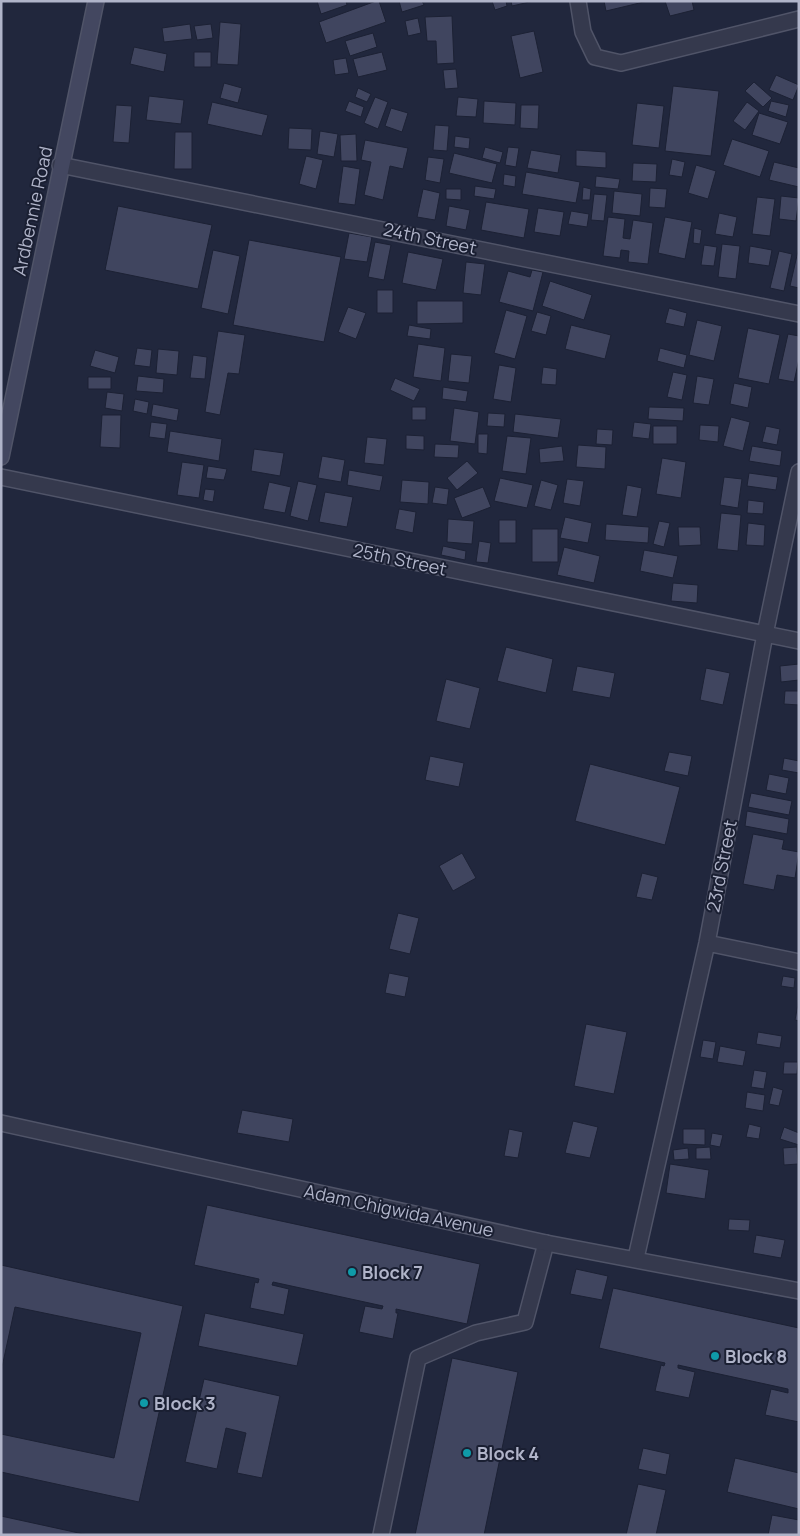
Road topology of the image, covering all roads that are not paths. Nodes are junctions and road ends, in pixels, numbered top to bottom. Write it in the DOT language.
graph roads {
  1 [pos="96,1"];
  2 [pos="578,1"];
  3 [pos="799,19"];
  4 [pos="60,165"];
  5 [pos="799,314"];
  6 [pos="1,457"];
  7 [pos="799,472"];
  8 [pos="1,477"];
  9 [pos="765,634"];
  10 [pos="799,641"];
  11 [pos="707,942"];
  12 [pos="799,962"];
  13 [pos="1,1123"];
  14 [pos="546,1243"];
  15 [pos="636,1258"];
  16 [pos="799,1291"];
  17 [pos="381,1535"];
  1 -- 4 [label="main road, Ardbennie Road"];
  2 -- 3 [label="street"];
  4 -- 5 [label="street, 24th Street"];
  4 -- 6 [label="main road, Ardbennie Road"];
  7 -- 9 [label="street, 23rd Street"];
  8 -- 9 [label="street, 25th Street"];
  9 -- 10 [label="street, 25th Street"];
  9 -- 11 [label="street, 23rd Street"];
  11 -- 12 [label="street"];
  11 -- 15 [label="street, 23rd Street"];
  13 -- 14 [label="street, Adam Chigwida Avenue"];
  14 -- 15 [label="street, Adam Chigwida Avenue"];
  14 -- 17 [label="street"];
  15 -- 16 [label="street, Adam Chigwida Avenue"];
}
